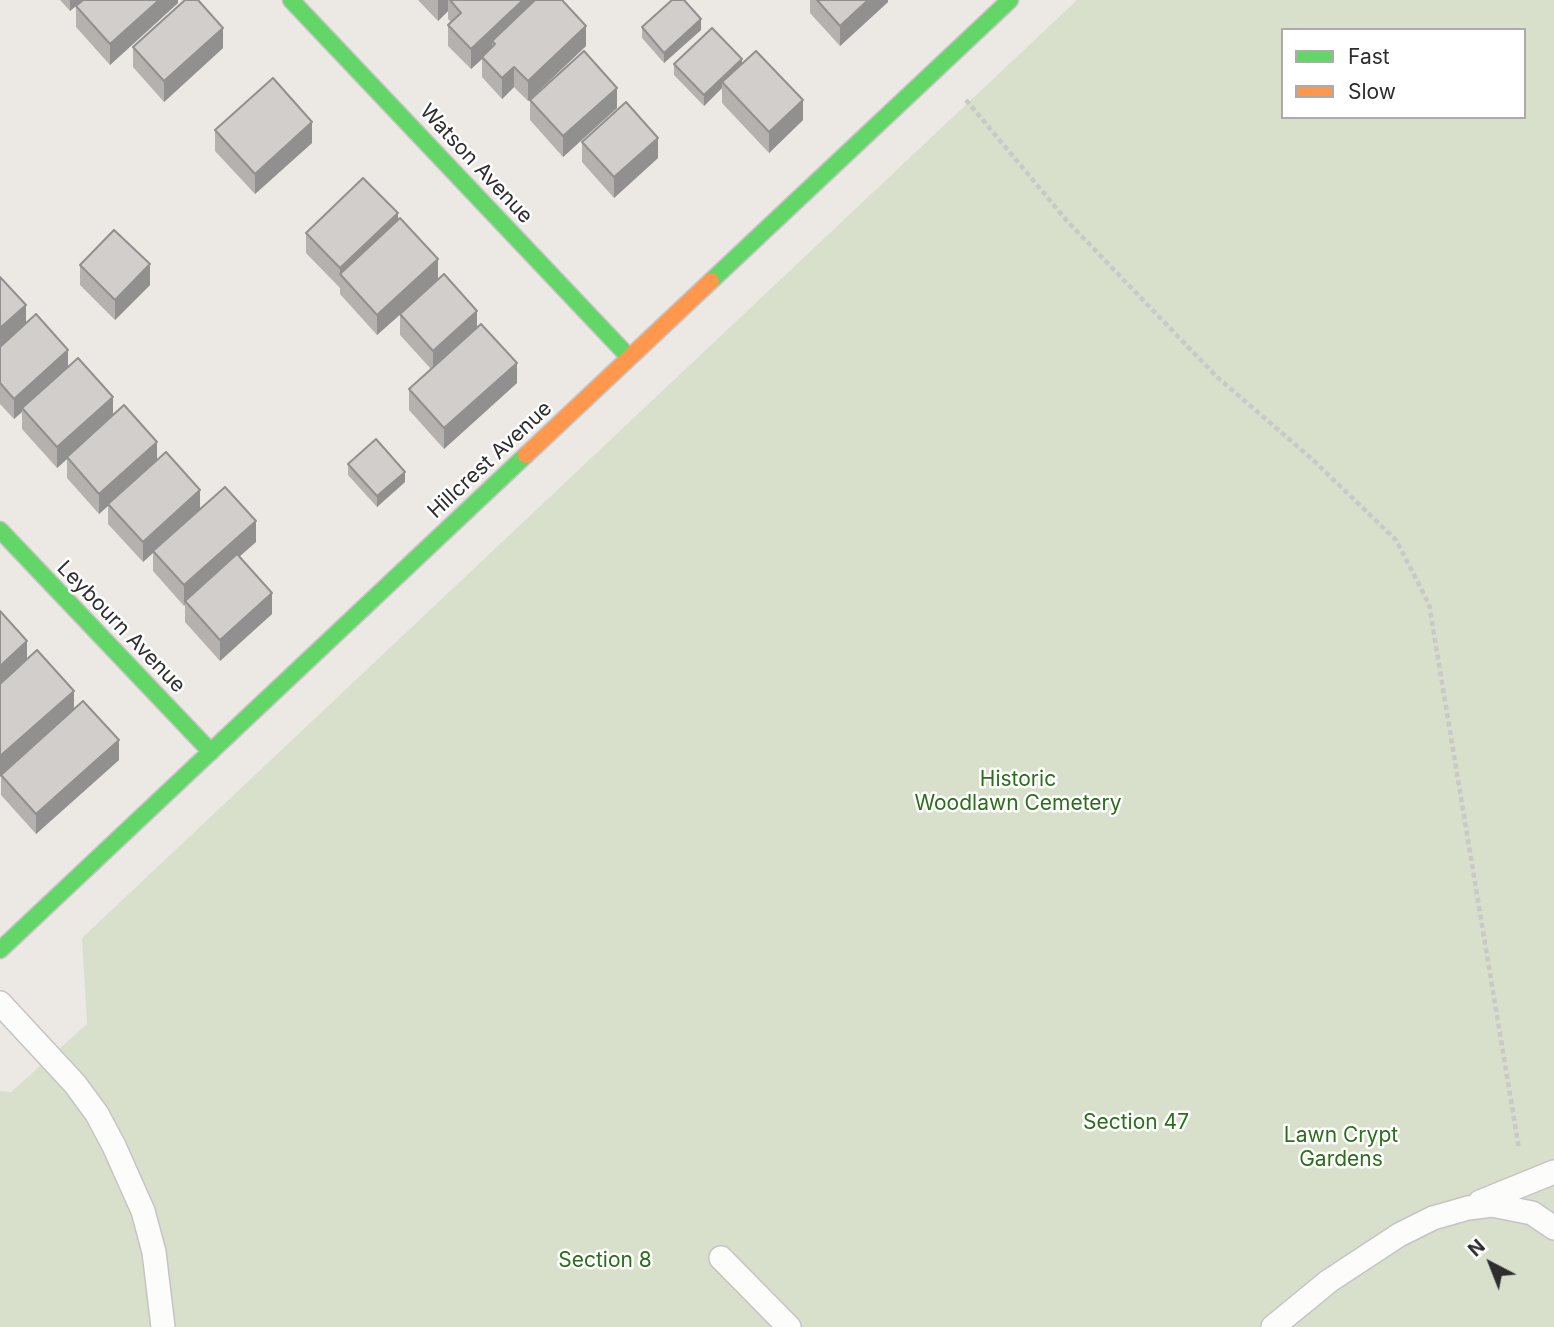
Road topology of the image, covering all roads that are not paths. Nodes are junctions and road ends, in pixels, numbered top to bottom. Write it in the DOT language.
graph roads {
  1 [pos="291,0"];
  2 [pos="1010,0"];
  3 [pos="629,358"];
  4 [pos="0,530"];
  5 [pos="211,752"];
  6 [pos="0,950"];
  7 [pos="0,1003"];
  8 [pos="1554,1171"];
  9 [pos="1468,1208"];
  10 [pos="1554,1228"];
  11 [pos="721,1258"];
  12 [pos="163,1327"];
  13 [pos="789,1327"];
  14 [pos="1273,1327"];
  1 -- 3 [label="street, Watson Avenue"];
  2 -- 3 [label="street, Hillcrest Avenue"];
  3 -- 5 [label="street, Hillcrest Avenue"];
  4 -- 5 [label="street, Leybourn Avenue"];
  5 -- 6 [label="street, Hillcrest Avenue"];
  7 -- 12 [label="lane"];
  8 -- 9 [label="lane"];
  9 -- 10 [label="lane"];
  9 -- 14 [label="lane"];
  11 -- 13 [label="lane"];
}
